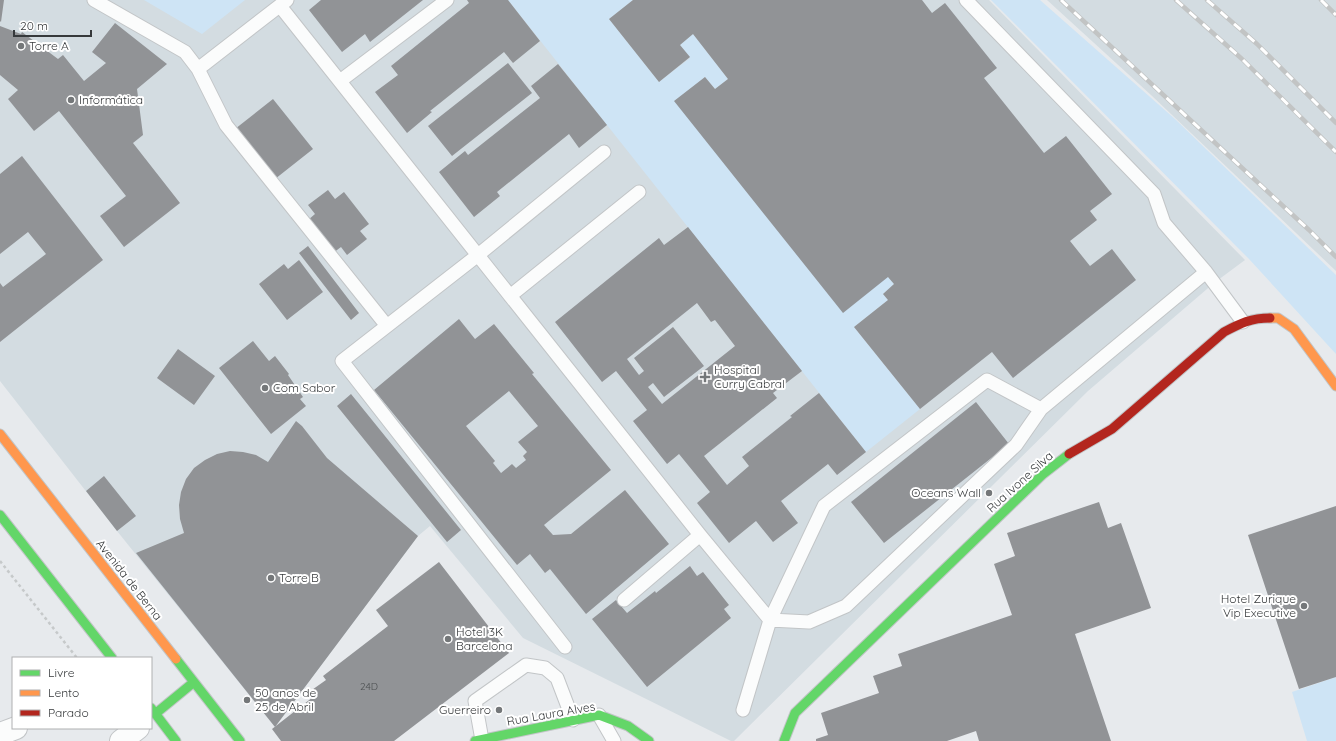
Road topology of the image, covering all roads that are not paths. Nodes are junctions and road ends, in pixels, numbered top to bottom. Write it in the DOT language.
graph roads {
  1 [pos="94,0"];
  2 [pos="447,0"];
  3 [pos="966,0"];
  4 [pos="283,3"];
  5 [pos="198,69"];
  6 [pos="340,81"];
  7 [pos="604,152"];
  8 [pos="639,192"];
  9 [pos="478,255"];
  10 [pos="1206,272"];
  11 [pos="510,296"];
  12 [pos="1243,322"];
  13 [pos="387,326"];
  14 [pos="1336,386"];
  15 [pos="1041,409"];
  16 [pos="0,434"];
  17 [pos="0,515"];
  18 [pos="700,535"];
  19 [pos="624,600"];
  20 [pos="770,620"];
  21 [pos="565,647"];
  22 [pos="111,657"];
  23 [pos="194,682"];
  24 [pos="743,710"];
  25 [pos="152,713"];
  26 [pos="599,715"];
  27 [pos="573,720"];
  28 [pos="13,729"];
  29 [pos="137,729"];
  30 [pos="0,734"];
  31 [pos="478,740"];
  32 [pos="121,741"];
  33 [pos="176,741"];
  34 [pos="240,741"];
  35 [pos="614,741"];
  36 [pos="649,741"];
  37 [pos="784,741"];
  1 -- 5 [label="lane"];
  2 -- 6 [label="lane"];
  3 -- 10 [label="lane"];
  4 -- 5 [label="lane"];
  4 -- 6 [label="lane"];
  5 -- 13 [label="lane"];
  6 -- 9 [label="lane"];
  7 -- 9 [label="lane"];
  8 -- 11 [label="lane"];
  9 -- 11 [label="lane"];
  9 -- 13 [label="lane"];
  10 -- 12 [label="lane"];
  10 -- 15 [label="lane"];
  11 -- 18 [label="lane"];
  12 -- 14 [label="street, Rua Ivone Silva"];
  12 -- 37 [label="street, Rua Ivone Silva"];
  13 -- 21 [label="lane"];
  15 -- 20 [label="lane"];
  15 -- 20 [label="lane"];
  16 -- 23 [label="street, Avenida de Berna"];
  17 -- 22 [label="street"];
  18 -- 19 [label="lane"];
  18 -- 20 [label="lane"];
  20 -- 24 [label="lane"];
  23 -- 25 [label="street"];
  23 -- 34 [label="street, Avenida de Berna"];
  25 -- 33 [label="street"];
  26 -- 27 [label="street, Rua Laura Alves"];
  26 -- 35 [label="lane"];
  26 -- 36 [label="street, Rua Laura Alves"];
  27 -- 31 [label="street, Rua Laura Alves"];
  27 -- 31 [label="lane"];
  28 -- 30 [label="street"];
  29 -- 32 [label="street"];
}
